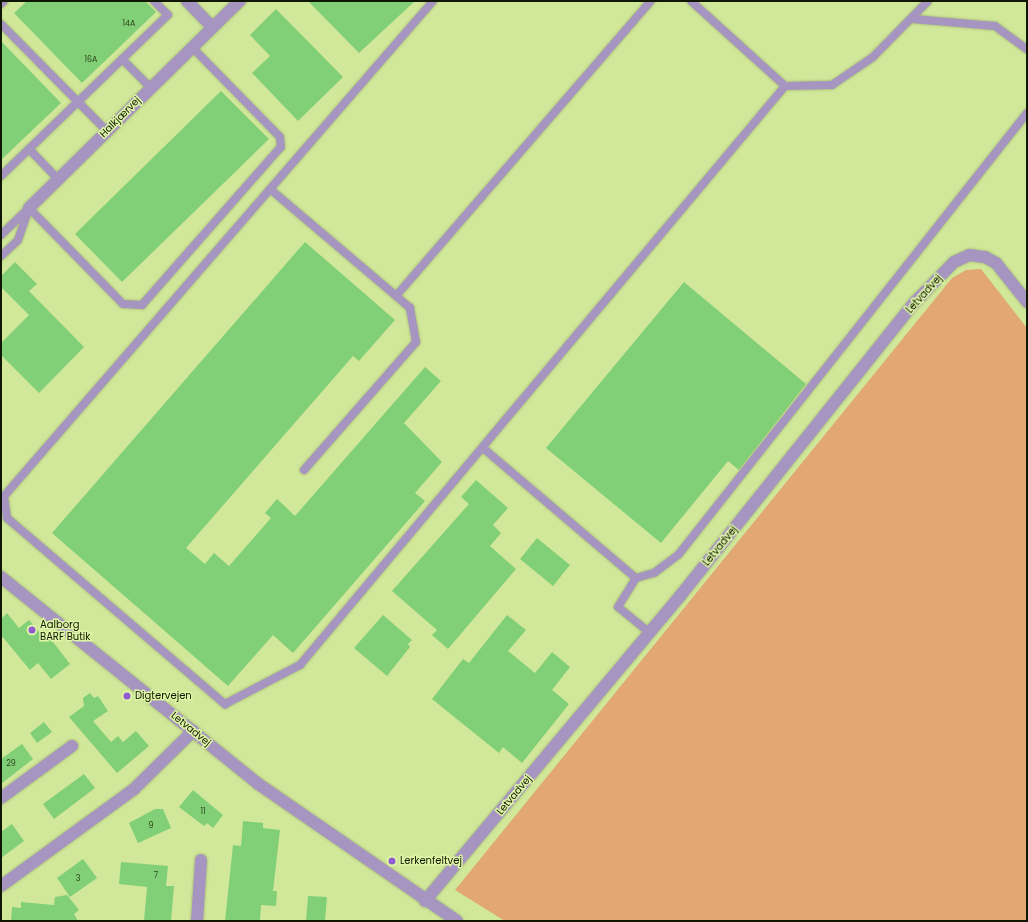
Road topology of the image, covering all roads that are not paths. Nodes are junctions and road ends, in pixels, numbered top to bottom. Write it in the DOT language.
graph roads {
  1 [pos="4,1"];
  2 [pos="154,1"];
  3 [pos="187,1"];
  4 [pos="240,1"];
  5 [pos="433,1"];
  6 [pos="651,1"];
  7 [pos="691,1"];
  8 [pos="928,1"];
  9 [pos="1,4"];
  10 [pos="913,18"];
  11 [pos="1,24"];
  12 [pos="212,27"];
  13 [pos="192,47"];
  14 [pos="1027,49"];
  15 [pos="122,58"];
  16 [pos="785,86"];
  17 [pos="151,88"];
  18 [pos="78,102"];
  19 [pos="1027,113"];
  20 [pos="107,131"];
  21 [pos="29,149"];
  22 [pos="1,176"];
  23 [pos="58,179"];
  24 [pos="270,189"];
  25 [pos="29,208"];
  26 [pos="1,234"];
  27 [pos="1,256"];
  28 [pos="396,296"];
  29 [pos="1027,302"];
  30 [pos="483,448"];
  31 [pos="304,470"];
  32 [pos="1,577"];
  33 [pos="636,578"];
  34 [pos="650,632"];
  35 [pos="193,731"];
  36 [pos="72,746"];
  37 [pos="1,798"];
  38 [pos="201,860"];
  39 [pos="1,886"];
  40 [pos="425,902"];
  41 [pos="197,921"];
  42 [pos="457,921"];
  1 -- 9 [label="lane"];
  2 -- 15 [label="lane"];
  3 -- 12 [label="street"];
  4 -- 12 [label="street, Halkjærvej"];
  5 -- 24 [label="lane"];
  6 -- 28 [label="lane"];
  7 -- 16 [label="lane"];
  8 -- 10 [label="lane"];
  10 -- 14 [label="lane"];
  10 -- 16 [label="lane"];
  11 -- 18 [label="lane"];
  12 -- 13 [label="street, Halkjærvej"];
  13 -- 17 [label="street, Halkjærvej"];
  13 -- 25 [label="lane"];
  15 -- 17 [label="lane"];
  15 -- 18 [label="lane"];
  16 -- 30 [label="lane"];
  17 -- 20 [label="street, Halkjærvej"];
  18 -- 20 [label="lane"];
  18 -- 21 [label="lane"];
  19 -- 33 [label="lane"];
  20 -- 23 [label="street, Halkjærvej"];
  21 -- 22 [label="lane"];
  21 -- 23 [label="lane"];
  23 -- 25 [label="street, Halkjærvej"];
  24 -- 28 [label="lane"];
  24 -- 30 [label="lane"];
  25 -- 26 [label="lane"];
  25 -- 27 [label="lane"];
  28 -- 31 [label="lane"];
  29 -- 34 [label="street, Letvadvej"];
  30 -- 33 [label="lane"];
  32 -- 35 [label="street, Letvadvej"];
  33 -- 34 [label="lane"];
  34 -- 40 [label="street, Letvadvej"];
  35 -- 39 [label="street"];
  35 -- 40 [label="street, Letvadvej"];
  36 -- 37 [label="street"];
  38 -- 41 [label="street"];
  40 -- 42 [label="street, Letvadvej"];
}
